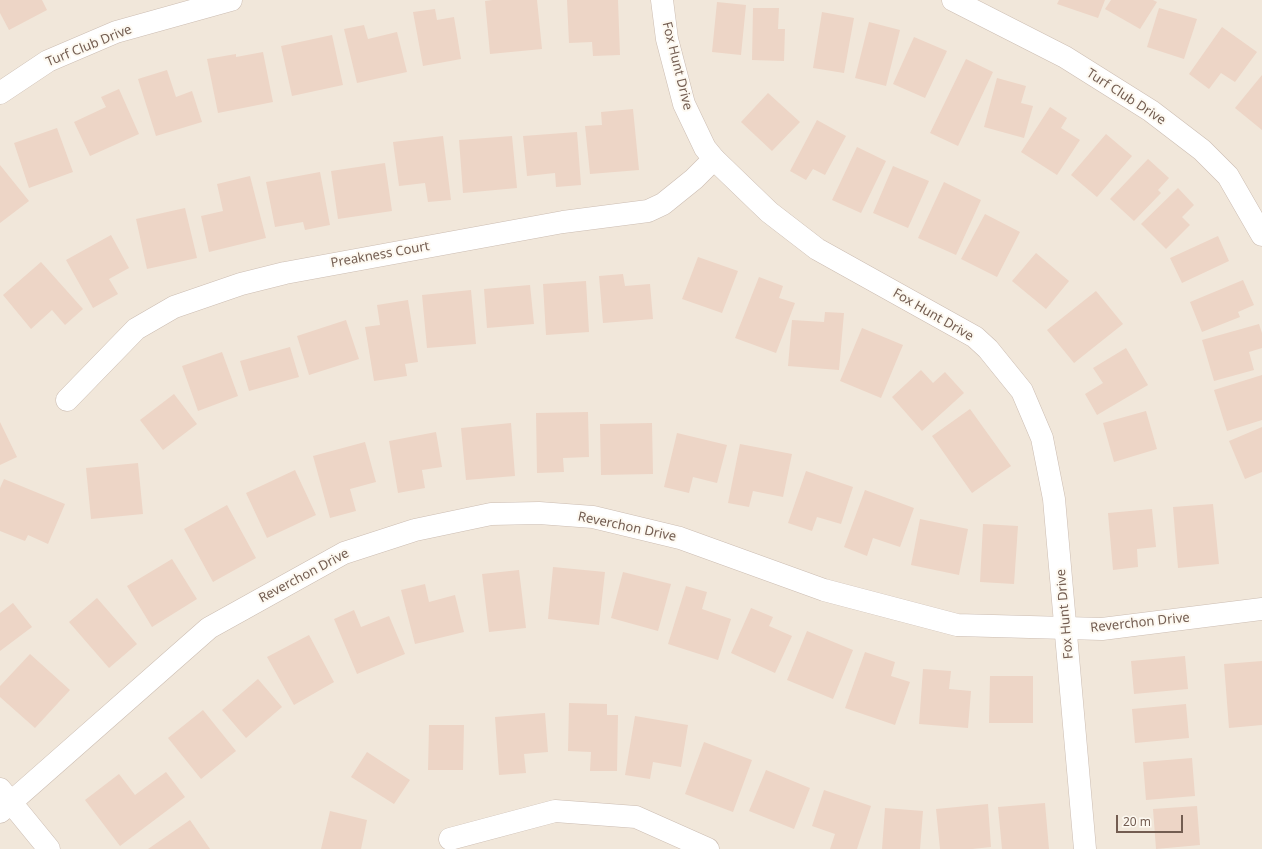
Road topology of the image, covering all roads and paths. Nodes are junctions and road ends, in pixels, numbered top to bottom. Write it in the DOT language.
graph roads {
  1 [pos="231,0"];
  2 [pos="662,0"];
  3 [pos="953,0"];
  4 [pos="0,93"];
  5 [pos="714,159"];
  6 [pos="1262,235"];
  7 [pos="67,400"];
  8 [pos="1262,608"];
  9 [pos="1066,629"];
  10 [pos="4,802"];
  11 [pos="450,839"];
  12 [pos="49,849"];
  13 [pos="708,849"];
  14 [pos="1085,849"];
  1 -- 4 [label="street, Turf Club Drive"];
  2 -- 5 [label="street, Fox Hunt Drive"];
  3 -- 6 [label="street, Turf Club Drive"];
  5 -- 7 [label="street, Preakness Court"];
  5 -- 9 [label="street, Fox Hunt Drive"];
  8 -- 9 [label="street, Reverchon Drive"];
  9 -- 10 [label="street, Reverchon Drive"];
  9 -- 14 [label="street, Fox Hunt Drive"];
  10 -- 12 [label="street"];
  11 -- 13 [label="street"];
}
